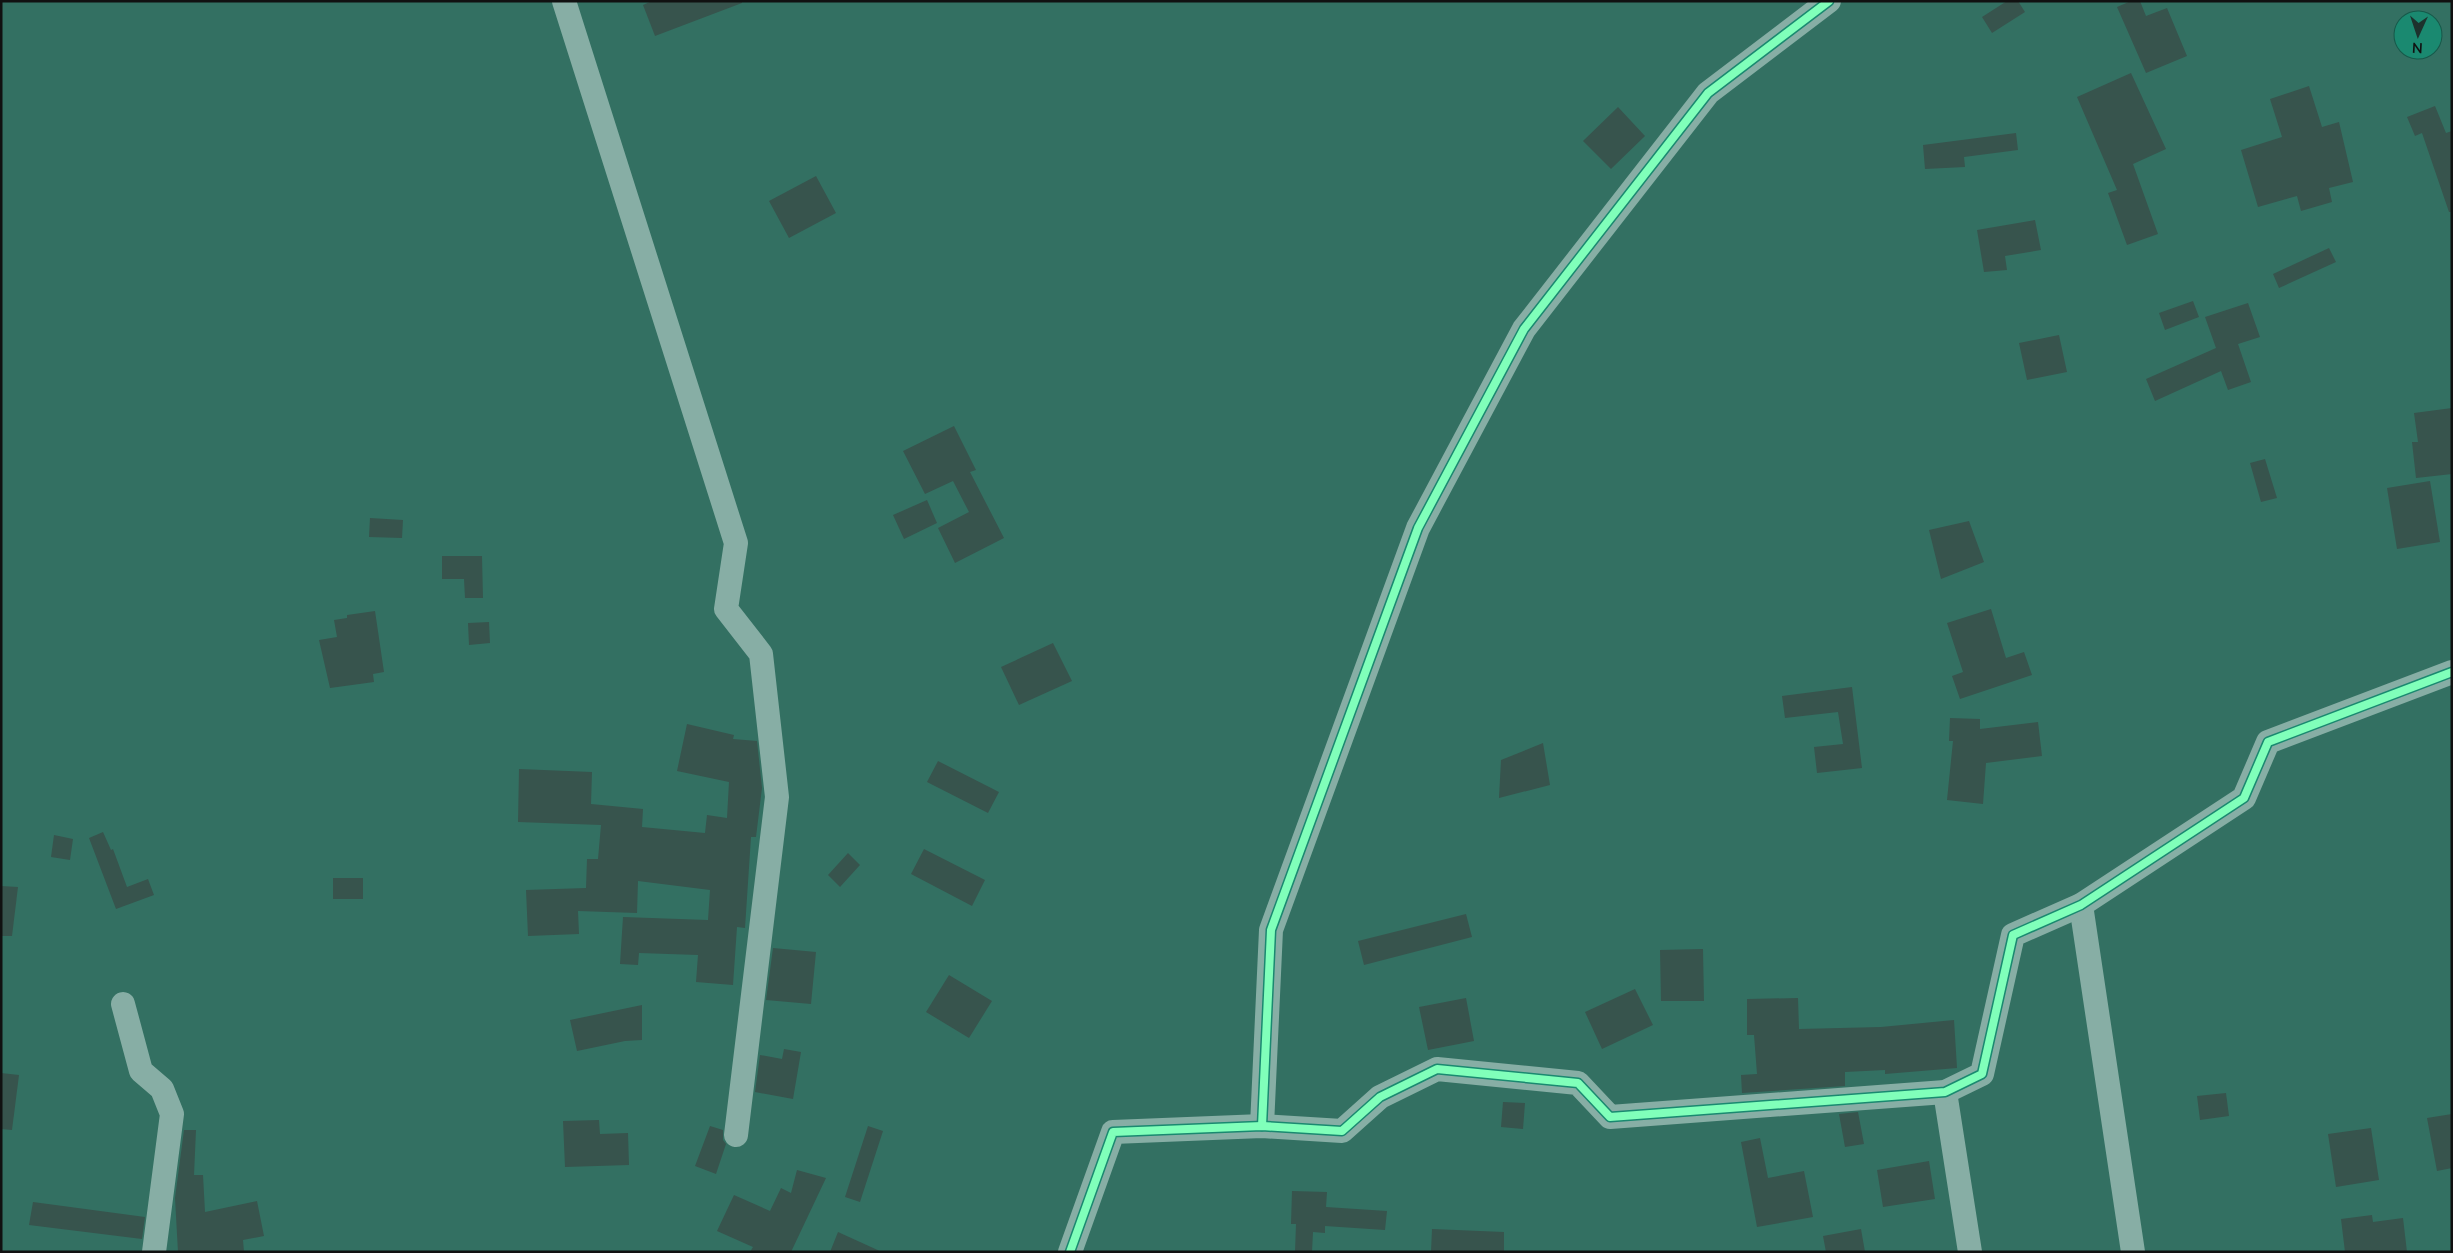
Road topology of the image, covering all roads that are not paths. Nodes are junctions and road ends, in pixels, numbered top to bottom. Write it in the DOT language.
graph roads {
  1 [pos="564,1"];
  2 [pos="1830,1"];
  3 [pos="2452,672"];
  4 [pos="2081,905"];
  5 [pos="123,1004"];
  6 [pos="1945,1092"];
  7 [pos="1262,1126"];
  8 [pos="736,1135"];
  9 [pos="154,1252"];
  10 [pos="1070,1252"];
  11 [pos="1970,1252"];
  12 [pos="2133,1252"];
  1 -- 8 [label="street"];
  2 -- 7 [label="street"];
  3 -- 4 [label="street"];
  4 -- 6 [label="street"];
  4 -- 12 [label="street"];
  5 -- 9 [label="street"];
  6 -- 7 [label="street"];
  6 -- 11 [label="street"];
  7 -- 10 [label="street"];
}
